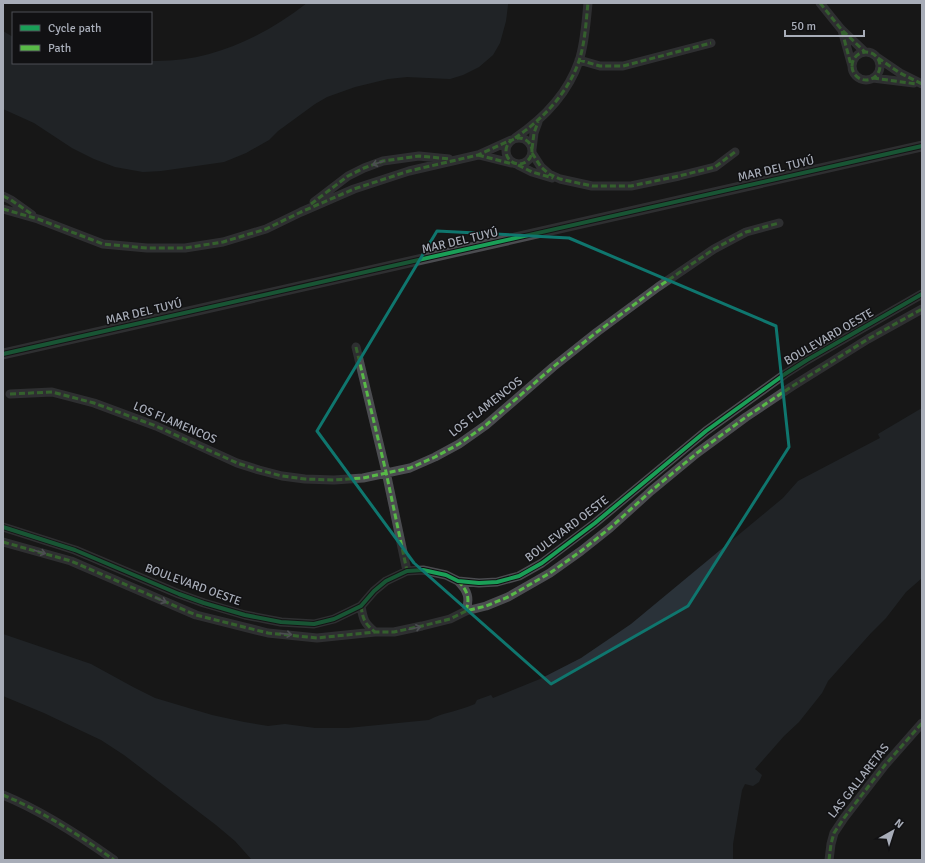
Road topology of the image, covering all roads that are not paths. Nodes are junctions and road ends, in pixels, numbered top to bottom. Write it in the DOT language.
graph roads {
  1 [pos="588,3"];
  2 [pos="820,3"];
  3 [pos="841,29"];
  4 [pos="711,43"];
  5 [pos="865,52"];
  6 [pos="878,58"];
  7 [pos="579,60"];
  8 [pos="852,66"];
  9 [pos="874,78"];
  10 [pos="922,84"];
  11 [pos="538,122"];
  12 [pos="513,139"];
  13 [pos="922,146"];
  14 [pos="532,151"];
  15 [pos="735,152"];
  16 [pos="478,155"];
  17 [pos="405,157"];
  18 [pos="458,160"];
  19 [pos="516,164"];
  20 [pos="409,171"];
  21 [pos="348,176"];
  22 [pos="560,180"];
  23 [pos="354,189"];
  24 [pos="3,196"];
  25 [pos="3,209"];
  26 [pos="301,212"];
  27 [pos="38,219"];
  28 [pos="779,223"];
  29 [pos="922,294"];
  30 [pos="922,309"];
  31 [pos="864,328"];
  32 [pos="868,339"];
  33 [pos="356,347"];
  34 [pos="3,354"];
  35 [pos="10,394"];
  36 [pos="706,431"];
  37 [pos="713,441"];
  38 [pos="386,472"];
  39 [pos="3,527"];
  40 [pos="573,540"];
  41 [pos="3,542"];
  42 [pos="75,550"];
  43 [pos="580,551"];
  44 [pos="70,561"];
  45 [pos="407,571"];
  46 [pos="458,581"];
  47 [pos="361,606"];
  48 [pos="466,611"];
  49 [pos="245,615"];
  50 [pos="243,627"];
  51 [pos="375,632"];
  52 [pos="922,723"];
  53 [pos="3,795"];
  54 [pos="114,860"];
  55 [pos="829,860"];
  1 -- 7 [label="street"];
  2 -- 3 [label="street"];
  3 -- 5 [label="street"];
  3 -- 8 [label="street"];
  4 -- 7 [label="street"];
  5 -- 6 [label="street"];
  5 -- 8 [label="street"];
  6 -- 9 [label="street"];
  6 -- 10 [label="street"];
  7 -- 11 [label="street"];
  8 -- 9 [label="street"];
  9 -- 10 [label="street"];
  11 -- 12 [label="street"];
  11 -- 14 [label="street"];
  12 -- 14 [label="street"];
  12 -- 16 [label="street"];
  12 -- 19 [label="street"];
  13 -- 34 [label="street, MAR DEL TUYÚ"];
  14 -- 19 [label="street"];
  14 -- 22 [label="street"];
  15 -- 22 [label="street"];
  16 -- 18 [label="street"];
  16 -- 19 [label="street"];
  17 -- 18 [label="street"];
  17 -- 20 [label="street"];
  17 -- 21 [label="street, one-way"];
  18 -- 20 [label="street"];
  19 -- 22 [label="street"];
  20 -- 23 [label="street"];
  21 -- 23 [label="street"];
  21 -- 26 [label="street"];
  23 -- 26 [label="street"];
  24 -- 27 [label="street"];
  25 -- 27 [label="street"];
  26 -- 27 [label="street"];
  28 -- 38 [label="street, LOS FLAMENCOS"];
  29 -- 31 [label="street, BOULEVARD OESTE"];
  30 -- 32 [label="street, BOULEVARD OESTE"];
  31 -- 32 [label="street"];
  31 -- 36 [label="street, BOULEVARD OESTE"];
  32 -- 37 [label="street, BOULEVARD OESTE"];
  33 -- 38 [label="street"];
  35 -- 38 [label="street, LOS FLAMENCOS"];
  36 -- 37 [label="street"];
  36 -- 40 [label="street, BOULEVARD OESTE"];
  37 -- 43 [label="street, BOULEVARD OESTE"];
  38 -- 45 [label="street"];
  39 -- 42 [label="street, BOULEVARD OESTE"];
  40 -- 43 [label="street"];
  40 -- 46 [label="street, BOULEVARD OESTE"];
  41 -- 44 [label="street, BOULEVARD OESTE, one-way"];
  42 -- 44 [label="street"];
  42 -- 49 [label="street, BOULEVARD OESTE"];
  43 -- 48 [label="street, BOULEVARD OESTE"];
  44 -- 50 [label="street, BOULEVARD OESTE, one-way"];
  45 -- 46 [label="street, BOULEVARD OESTE"];
  45 -- 47 [label="street, BOULEVARD OESTE"];
  46 -- 48 [label="street"];
  47 -- 49 [label="street, BOULEVARD OESTE"];
  47 -- 51 [label="street"];
  51 -- 48 [label="street, BOULEVARD OESTE, one-way"];
  49 -- 50 [label="street"];
  50 -- 51 [label="street, BOULEVARD OESTE, one-way"];
  52 -- 55 [label="street, LAS GALLARETAS"];
  53 -- 54 [label="street"];
}
